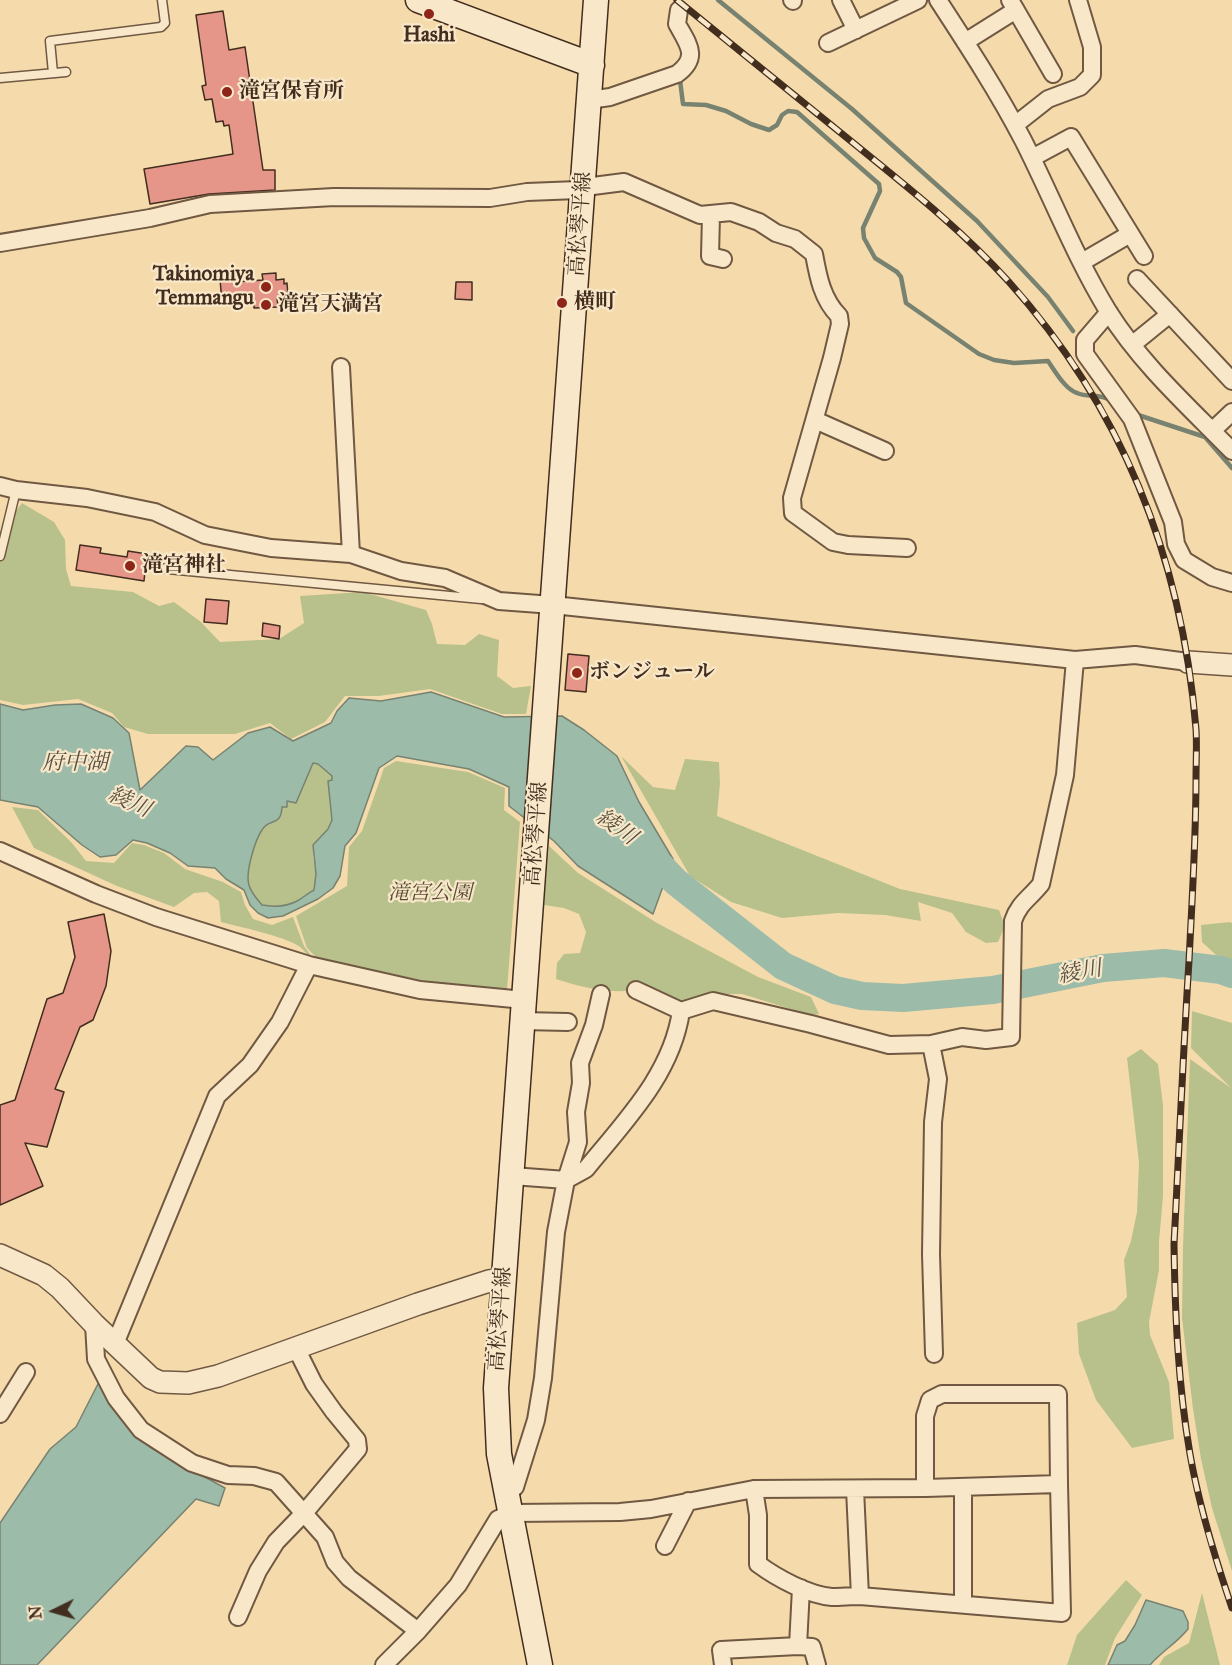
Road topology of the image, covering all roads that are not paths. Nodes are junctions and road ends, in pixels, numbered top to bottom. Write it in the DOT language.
graph roads {
  1 [pos="162,0"];
  2 [pos="418,0"];
  3 [pos="596,0"];
  4 [pos="841,0"];
  5 [pos="918,0"];
  6 [pos="938,0"];
  7 [pos="1078,0"];
  8 [pos="1013,5"];
  9 [pos="680,10"];
  10 [pos="856,30"];
  11 [pos="965,42"];
  12 [pos="828,44"];
  13 [pos="592,65"];
  14 [pos="66,72"];
  15 [pos="53,73"];
  16 [pos="1053,74"];
  17 [pos="0,78"];
  18 [pos="589,100"];
  19 [pos="1015,125"];
  20 [pos="1032,158"];
  21 [pos="583,188"];
  22 [pos="711,215"];
  23 [pos="1130,234"];
  24 [pos="0,243"];
  25 [pos="1144,256"];
  26 [pos="723,259"];
  27 [pos="1082,262"];
  28 [pos="1137,279"];
  29 [pos="1109,312"];
  30 [pos="1170,314"];
  31 [pos="1133,344"];
  32 [pos="341,367"];
  33 [pos="1232,381"];
  34 [pos="1232,412"];
  35 [pos="815,420"];
  36 [pos="1212,431"];
  37 [pos="885,451"];
  38 [pos="1232,451"];
  39 [pos="8,488"];
  40 [pos="907,548"];
  41 [pos="351,554"];
  42 [pos="0,556"];
  43 [pos="157,568"];
  44 [pos="1232,583"];
  45 [pos="499,601"];
  46 [pos="553,604"];
  47 [pos="1075,660"];
  48 [pos="1188,662"];
  49 [pos="1232,665"];
  50 [pos="0,851"];
  51 [pos="309,965"];
  52 [pos="636,990"];
  53 [pos="600,994"];
  54 [pos="523,1011"];
  55 [pos="681,1011"];
  56 [pos="567,1022"];
  57 [pos="931,1044"];
  58 [pos="512,1176"];
  59 [pos="566,1180"];
  60 [pos="0,1255"];
  61 [pos="504,1279"];
  62 [pos="94,1324"];
  63 [pos="115,1344"];
  64 [pos="296,1348"];
  65 [pos="934,1353"];
  66 [pos="26,1372"];
  67 [pos="0,1414"];
  68 [pos="1059,1484"];
  69 [pos="963,1487"];
  70 [pos="925,1488"];
  71 [pos="754,1489"];
  72 [pos="855,1489"];
  73 [pos="688,1502"];
  74 [pos="509,1503"];
  75 [pos="305,1512"];
  76 [pos="665,1546"];
  77 [pos="801,1588"];
  78 [pos="860,1596"];
  79 [pos="963,1604"];
  80 [pos="238,1617"];
  81 [pos="418,1631"];
  82 [pos="798,1646"];
  83 [pos="389,1663"];
  84 [pos="540,1665"];
  85 [pos="723,1665"];
  86 [pos="818,1665"];
  1 -- 15 [label="lane"];
  2 -- 13 [label="main road"];
  3 -- 13 [label="main road, 高松琴平線"];
  4 -- 10 [label="street"];
  5 -- 10 [label="street"];
  6 -- 11 [label="street"];
  7 -- 19 [label="street"];
  8 -- 11 [label="street"];
  8 -- 16 [label="street"];
  9 -- 18 [label="street"];
  10 -- 12 [label="street"];
  11 -- 19 [label="street"];
  13 -- 18 [label="main road, 高松琴平線"];
  14 -- 15 [label="lane"];
  15 -- 17 [label="lane"];
  18 -- 21 [label="main road, 高松琴平線"];
  19 -- 20 [label="street"];
  20 -- 23 [label="street"];
  20 -- 27 [label="street"];
  21 -- 22 [label="street"];
  21 -- 24 [label="street"];
  21 -- 46 [label="main road, 高松琴平線"];
  22 -- 26 [label="street"];
  22 -- 35 [label="street"];
  23 -- 25 [label="street"];
  23 -- 27 [label="street"];
  27 -- 29 [label="street"];
  28 -- 30 [label="street"];
  29 -- 31 [label="street"];
  29 -- 44 [label="street"];
  30 -- 31 [label="street"];
  30 -- 33 [label="street"];
  31 -- 36 [label="street"];
  32 -- 41 [label="street"];
  34 -- 36 [label="street"];
  35 -- 37 [label="street"];
  35 -- 40 [label="street"];
  36 -- 38 [label="street"];
  39 -- 41 [label="street"];
  39 -- 42 [label="lane"];
  41 -- 45 [label="street"];
  43 -- 45 [label="lane"];
  45 -- 46 [label="street"];
  46 -- 47 [label="street"];
  46 -- 54 [label="main road, 高松琴平線"];
  47 -- 48 [label="street"];
  47 -- 57 [label="street"];
  48 -- 49 [label="street"];
  50 -- 51 [label="street"];
  51 -- 54 [label="street"];
  51 -- 63 [label="street"];
  52 -- 55 [label="street"];
  53 -- 59 [label="street"];
  54 -- 56 [label="street"];
  54 -- 58 [label="main road, 高松琴平線"];
  55 -- 57 [label="street"];
  55 -- 59 [label="street"];
  57 -- 65 [label="street"];
  58 -- 59 [label="street"];
  58 -- 61 [label="main road, 高松琴平線"];
  59 -- 74 [label="street"];
  60 -- 62 [label="street"];
  61 -- 64 [label="street"];
  61 -- 74 [label="main road, 高松琴平線"];
  62 -- 63 [label="street"];
  62 -- 75 [label="street"];
  63 -- 64 [label="street"];
  64 -- 75 [label="street"];
  66 -- 67 [label="street"];
  68 -- 69 [label="street"];
  68 -- 70 [label="street"];
  68 -- 79 [label="street"];
  69 -- 70 [label="street"];
  69 -- 79 [label="street"];
  70 -- 72 [label="street"];
  71 -- 72 [label="street"];
  71 -- 73 [label="street"];
  71 -- 77 [label="street"];
  72 -- 78 [label="street"];
  73 -- 74 [label="street"];
  73 -- 76 [label="street"];
  74 -- 81 [label="street"];
  74 -- 84 [label="main road, 高松琴平線"];
  75 -- 80 [label="street"];
  75 -- 81 [label="street"];
  77 -- 78 [label="street"];
  77 -- 82 [label="street"];
  78 -- 79 [label="street"];
  81 -- 83 [label="street"];
  82 -- 85 [label="street"];
  82 -- 86 [label="street"];
}
